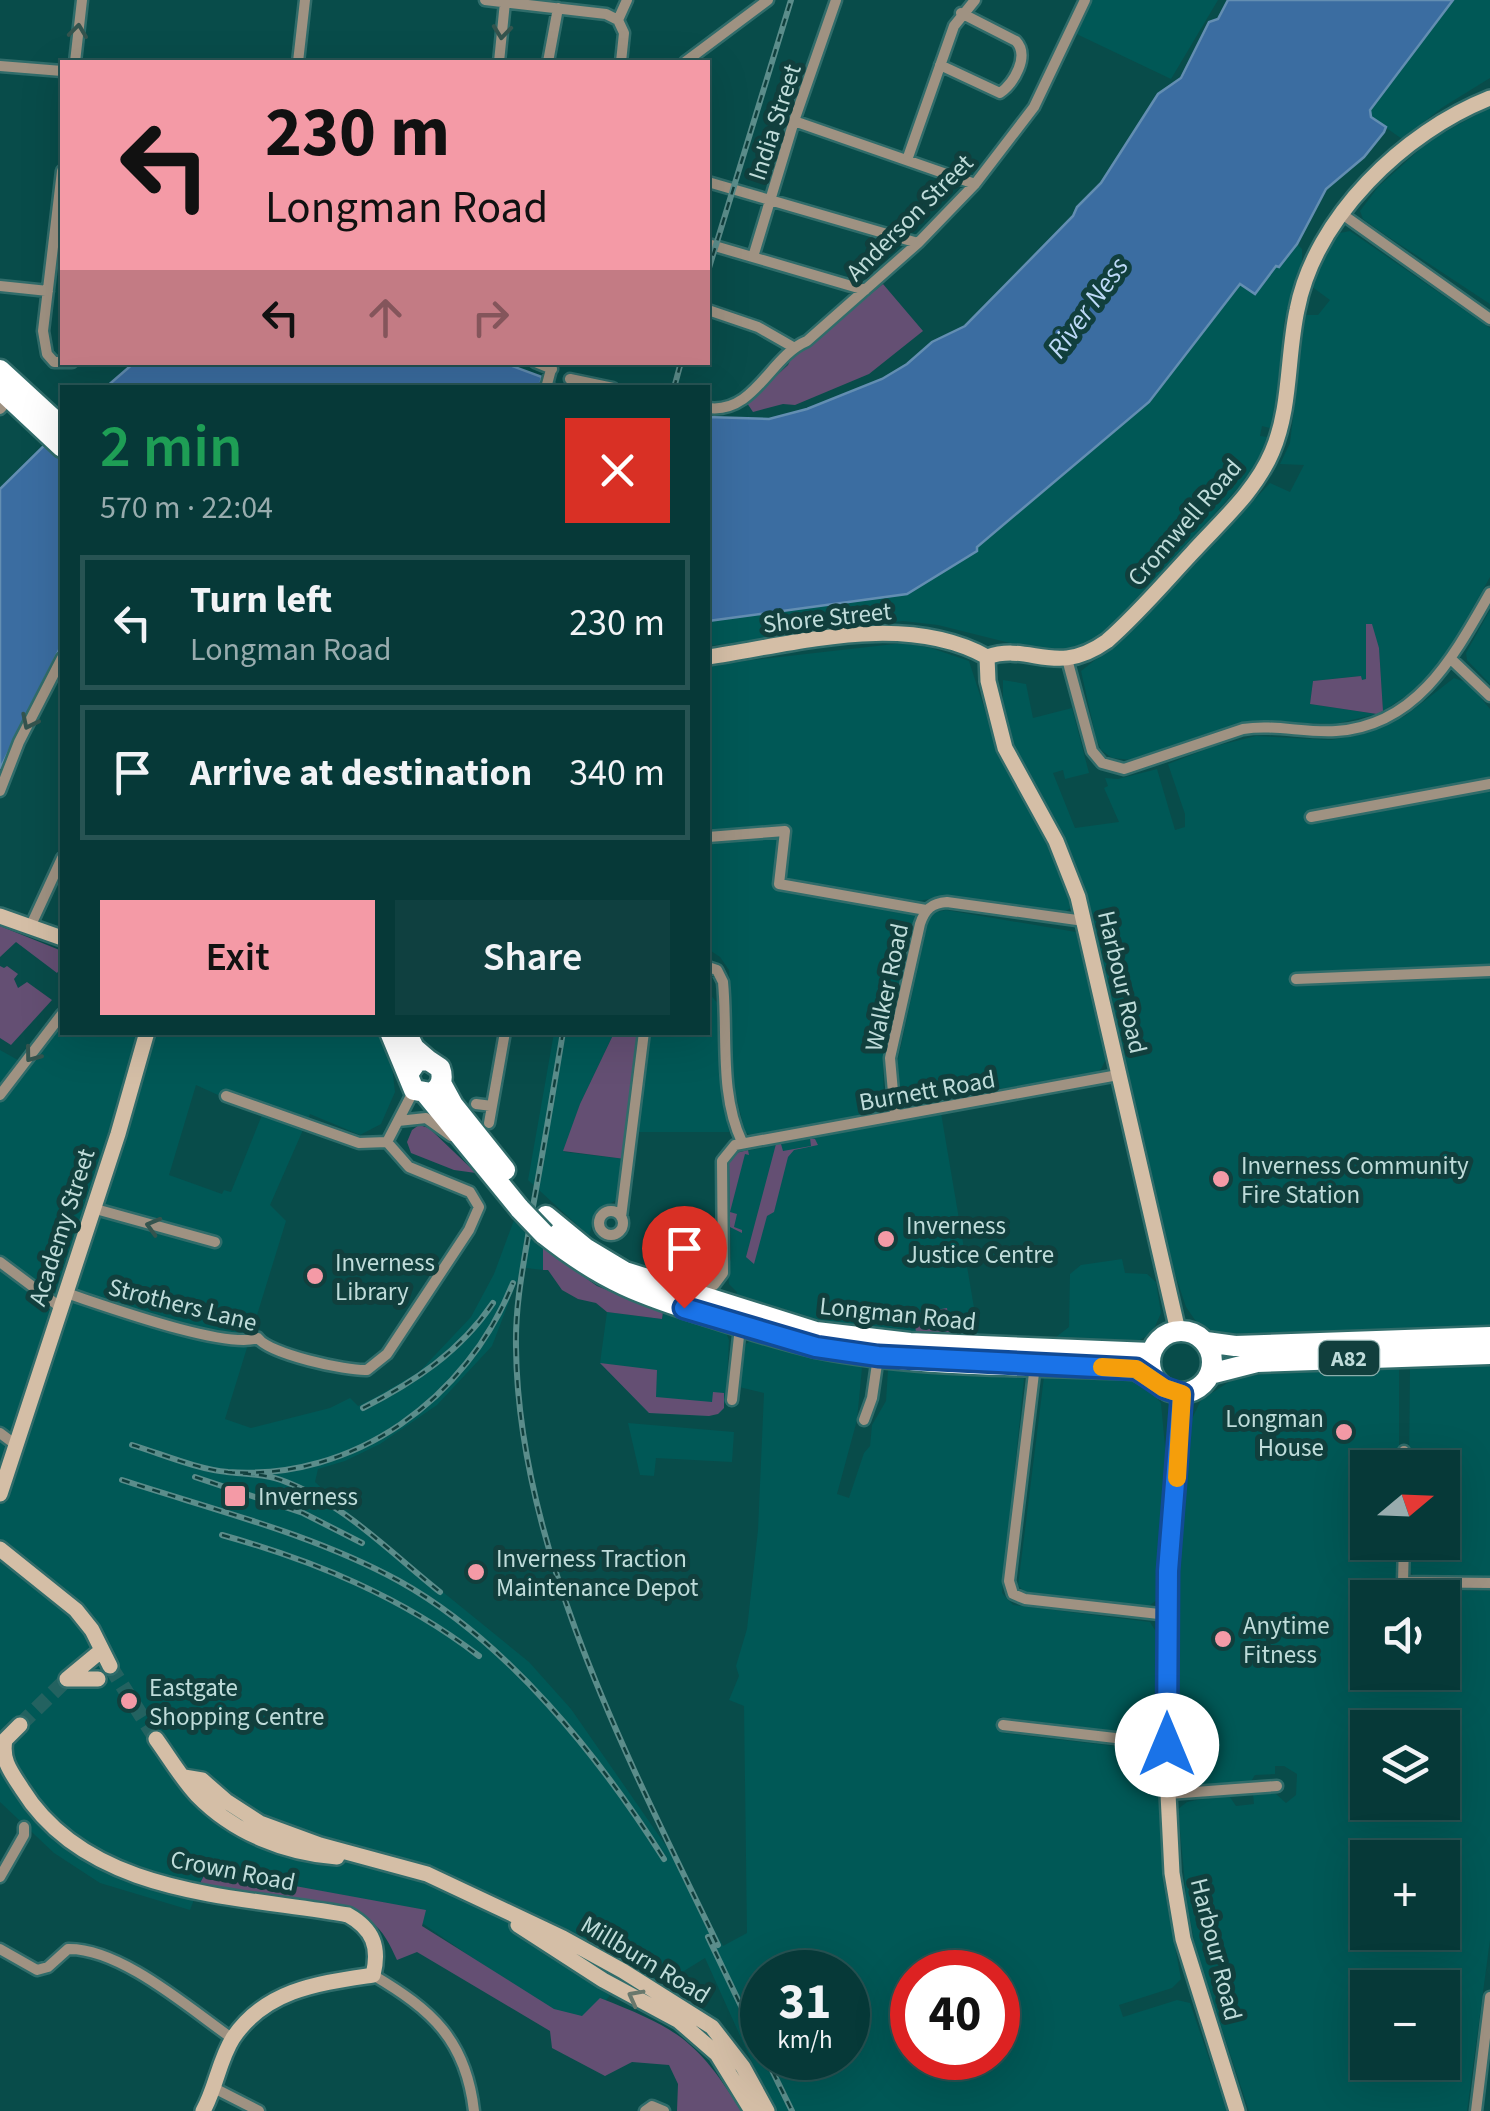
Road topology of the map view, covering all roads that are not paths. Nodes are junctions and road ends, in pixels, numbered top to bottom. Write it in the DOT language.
graph roads {
  1 [pos="82,0"];
  2 [pos="305,0"];
  3 [pos="485,0"];
  4 [pos="627,0"];
  5 [pos="768,0"];
  6 [pos="836,0"];
  7 [pos="975,0"];
  8 [pos="1085,0"];
  9 [pos="506,2"];
  10 [pos="558,8"];
  11 [pos="961,13"];
  12 [pos="618,20"];
  13 [pos="75,60"];
  14 [pos="298,60"];
  15 [pos="499,60"];
  16 [pos="548,60"];
  17 [pos="621,60"];
  18 [pos="688,60"];
  19 [pos="0,66"];
  20 [pos="940,66"];
  21 [pos="60,72"];
  22 [pos="1490,98"];
  23 [pos="794,121"];
  24 [pos="906,160"];
  25 [pos="710,183"];
  26 [pos="975,184"];
  27 [pos="60,188"];
  28 [pos="770,200"];
  29 [pos="1342,214"];
  30 [pos="918,243"];
  31 [pos="710,245"];
  32 [pos="752,257"];
  33 [pos="0,286"];
  34 [pos="865,290"];
  35 [pos="48,291"];
  36 [pos="710,311"];
  37 [pos="1490,319"];
  38 [pos="793,347"];
  39 [pos="60,362"];
  40 [pos="0,370"];
  41 [pos="570,379"];
  42 [pos="599,385"];
  43 [pos="1,402"];
  44 [pos="710,408"];
  45 [pos="53,425"];
  46 [pos="1490,594"];
  47 [pos="710,657"];
  48 [pos="987,657"];
  49 [pos="1067,659"];
  50 [pos="1452,659"];
  51 [pos="60,662"];
  52 [pos="1490,696"];
  53 [pos="1490,784"];
  54 [pos="0,791"];
  55 [pos="1312,816"];
  56 [pos="710,836"];
  57 [pos="60,862"];
  58 [pos="926,910"];
  59 [pos="0,916"];
  60 [pos="1084,920"];
  61 [pos="32,925"];
  62 [pos="60,937"];
  63 [pos="710,968"];
  64 [pos="1490,971"];
  65 [pos="1296,979"];
  66 [pos="60,1017"];
  67 [pos="146,1035"];
  68 [pos="392,1035"];
  69 [pos="408,1035"];
  70 [pos="504,1035"];
  71 [pos="644,1035"];
  72 [pos="1118,1075"];
  73 [pos="422,1085"];
  74 [pos="0,1095"];
  75 [pos="226,1096"];
  76 [pos="476,1104"];
  77 [pos="492,1106"];
  78 [pos="894,1115"];
  79 [pos="398,1121"];
  80 [pos="489,1123"];
  81 [pos="387,1142"];
  82 [pos="742,1142"];
  83 [pos="475,1156"];
  84 [pos="522,1200"];
  85 [pos="92,1208"];
  86 [pos="620,1212"];
  87 [pos="545,1225"];
  88 [pos="215,1242"];
  89 [pos="0,1262"];
  90 [pos="704,1284"];
  91 [pos="63,1300"];
  92 [pos="740,1326"];
  93 [pos="1178,1331"];
  94 [pos="1490,1337"];
  95 [pos="1206,1342"];
  96 [pos="1151,1353"];
  97 [pos="1490,1354"];
  98 [pos="878,1356"];
  99 [pos="1035,1364"];
  100 [pos="1210,1374"];
  101 [pos="1156,1381"];
  102 [pos="1182,1394"];
  103 [pos="732,1400"];
  104 [pos="864,1420"];
  105 [pos="0,1433"];
  106 [pos="16,1445"];
  107 [pos="0,1494"];
  108 [pos="0,1550"];
  109 [pos="1404,1560"];
  110 [pos="1490,1583"];
  111 [pos="1168,1615"];
  112 [pos="102,1650"];
  113 [pos="110,1666"];
  114 [pos="98,1679"];
  115 [pos="20,1725"];
  116 [pos="1003,1725"];
  117 [pos="156,1739"];
  118 [pos="1167,1744"];
  119 [pos="1277,1786"];
  120 [pos="1168,1794"];
  121 [pos="24,1827"];
  122 [pos="0,1878"];
  123 [pos="465,1890"];
  124 [pos="0,1949"];
  125 [pos="373,1975"];
  126 [pos="1490,1997"];
  127 [pos="233,2039"];
  128 [pos="214,2088"];
  129 [pos="202,2111"];
  130 [pos="259,2111"];
  131 [pos="474,2111"];
  132 [pos="645,2111"];
  133 [pos="664,2111"];
  134 [pos="752,2111"];
  135 [pos="766,2111"];
  136 [pos="1237,2111"];
  137 [pos="1476,2111"];
  13 -- 1 [label="street, one-way"];
  2 -- 14 [label="street"];
  3 -- 9 [label="street"];
  4 -- 12 [label="street"];
  5 -- 18 [label="street"];
  6 -- 23 [label="street, India Street"];
  7 -- 11 [label="street"];
  8 -- 26 [label="street, Anderson Street"];
  9 -- 10 [label="street"];
  9 -- 15 [label="street, one-way"];
  10 -- 12 [label="street"];
  10 -- 16 [label="street"];
  11 -- 20 [label="street"];
  11 -- 20 [label="street"];
  12 -- 17 [label="street"];
  19 -- 21 [label="street"];
  20 -- 24 [label="street"];
  22 -- 29 [label="street, Cromwell Road"];
  23 -- 24 [label="street"];
  23 -- 28 [label="street, India Street"];
  24 -- 26 [label="street"];
  25 -- 28 [label="street"];
  26 -- 30 [label="street, Anderson Street"];
  27 -- 35 [label="street"];
  28 -- 30 [label="street"];
  28 -- 32 [label="street, India Street"];
  29 -- 37 [label="street"];
  29 -- 49 [label="street, Cromwell Road"];
  30 -- 34 [label="street, Anderson Street"];
  31 -- 32 [label="street"];
  32 -- 34 [label="street"];
  33 -- 35 [label="street"];
  34 -- 38 [label="street, Anderson Street"];
  35 -- 39 [label="street"];
  36 -- 38 [label="street"];
  38 -- 44 [label="street, Anderson Street"];
  40 -- 45 [label="highway"];
  41 -- 42 [label="street"];
  43 -- 45 [label="highway"];
  46 -- 50 [label="street"];
  47 -- 48 [label="street, Shore Street"];
  48 -- 49 [label="street, Shore Street"];
  48 -- 60 [label="street, Harbour Road"];
  49 -- 50 [label="street"];
  50 -- 52 [label="street"];
  51 -- 54 [label="street, one-way"];
  53 -- 55 [label="street"];
  56 -- 58 [label="street"];
  57 -- 61 [label="street"];
  58 -- 60 [label="street, Walker Road"];
  58 -- 78 [label="street, Walker Road"];
  59 -- 61 [label="street"];
  60 -- 72 [label="street, Harbour Road"];
  61 -- 62 [label="street"];
  63 -- 82 [label="street"];
  64 -- 65 [label="street"];
  66 -- 74 [label="street, one-way"];
  67 -- 85 [label="street, Academy Street"];
  68 -- 73 [label="highway"];
  69 -- 73 [label="highway"];
  70 -- 77 [label="street"];
  71 -- 86 [label="street"];
  72 -- 78 [label="street, Burnett Road"];
  72 -- 93 [label="street, Harbour Road"];
  73 -- 79 [label="street"];
  73 -- 83 [label="highway"];
  73 -- 84 [label="highway"];
  75 -- 81 [label="street"];
  76 -- 77 [label="street"];
  77 -- 80 [label="street"];
  78 -- 82 [label="street, Burnett Road"];
  79 -- 81 [label="street"];
  79 -- 83 [label="street"];
  81 -- 91 [label="street, Strothers Lane"];
  82 -- 90 [label="street"];
  83 -- 84 [label="highway"];
  84 -- 87 [label="highway"];
  88 -- 85 [label="street, one-way"];
  85 -- 91 [label="street, Academy Street"];
  87 -- 92 [label="highway, Longman Road"];
  87 -- 96 [label="highway, Longman Road"];
  89 -- 91 [label="street, Strothers Lane"];
  91 -- 106 [label="street, Academy Street"];
  92 -- 98 [label="highway, Longman Road"];
  92 -- 103 [label="street"];
  93 -- 95 [label="highway, A82"];
  93 -- 96 [label="highway"];
  94 -- 95 [label="highway, A82"];
  95 -- 100 [label="highway"];
  96 -- 101 [label="highway"];
  97 -- 100 [label="highway, A82"];
  98 -- 99 [label="highway, Longman Road"];
  98 -- 104 [label="street, Longman Road"];
  99 -- 101 [label="highway, Longman Road"];
  99 -- 111 [label="street"];
  100 -- 102 [label="highway, A82"];
  101 -- 102 [label="highway"];
  102 -- 111 [label="street, Harbour Road"];
  105 -- 106 [label="street"];
  106 -- 107 [label="street, Academy Street"];
  108 -- 112 [label="street"];
  109 -- 110 [label="street"];
  111 -- 118 [label="street, Harbour Road"];
  112 -- 113 [label="street"];
  112 -- 114 [label="street"];
  115 -- 125 [label="street, Crown Road"];
  116 -- 118 [label="street"];
  117 -- 123 [label="street, Millburn Road"];
  118 -- 120 [label="street, Harbour Road"];
  119 -- 120 [label="street"];
  120 -- 136 [label="street, Harbour Road"];
  121 -- 122 [label="street"];
  134 -- 123 [label="street, Millburn Road, one-way"];
  123 -- 135 [label="street, Millburn Road"];
  124 -- 127 [label="street"];
  125 -- 127 [label="street"];
  125 -- 131 [label="street"];
  126 -- 137 [label="street"];
  127 -- 128 [label="street"];
  128 -- 129 [label="street"];
  128 -- 130 [label="street"];
  132 -- 133 [label="street"];
}
